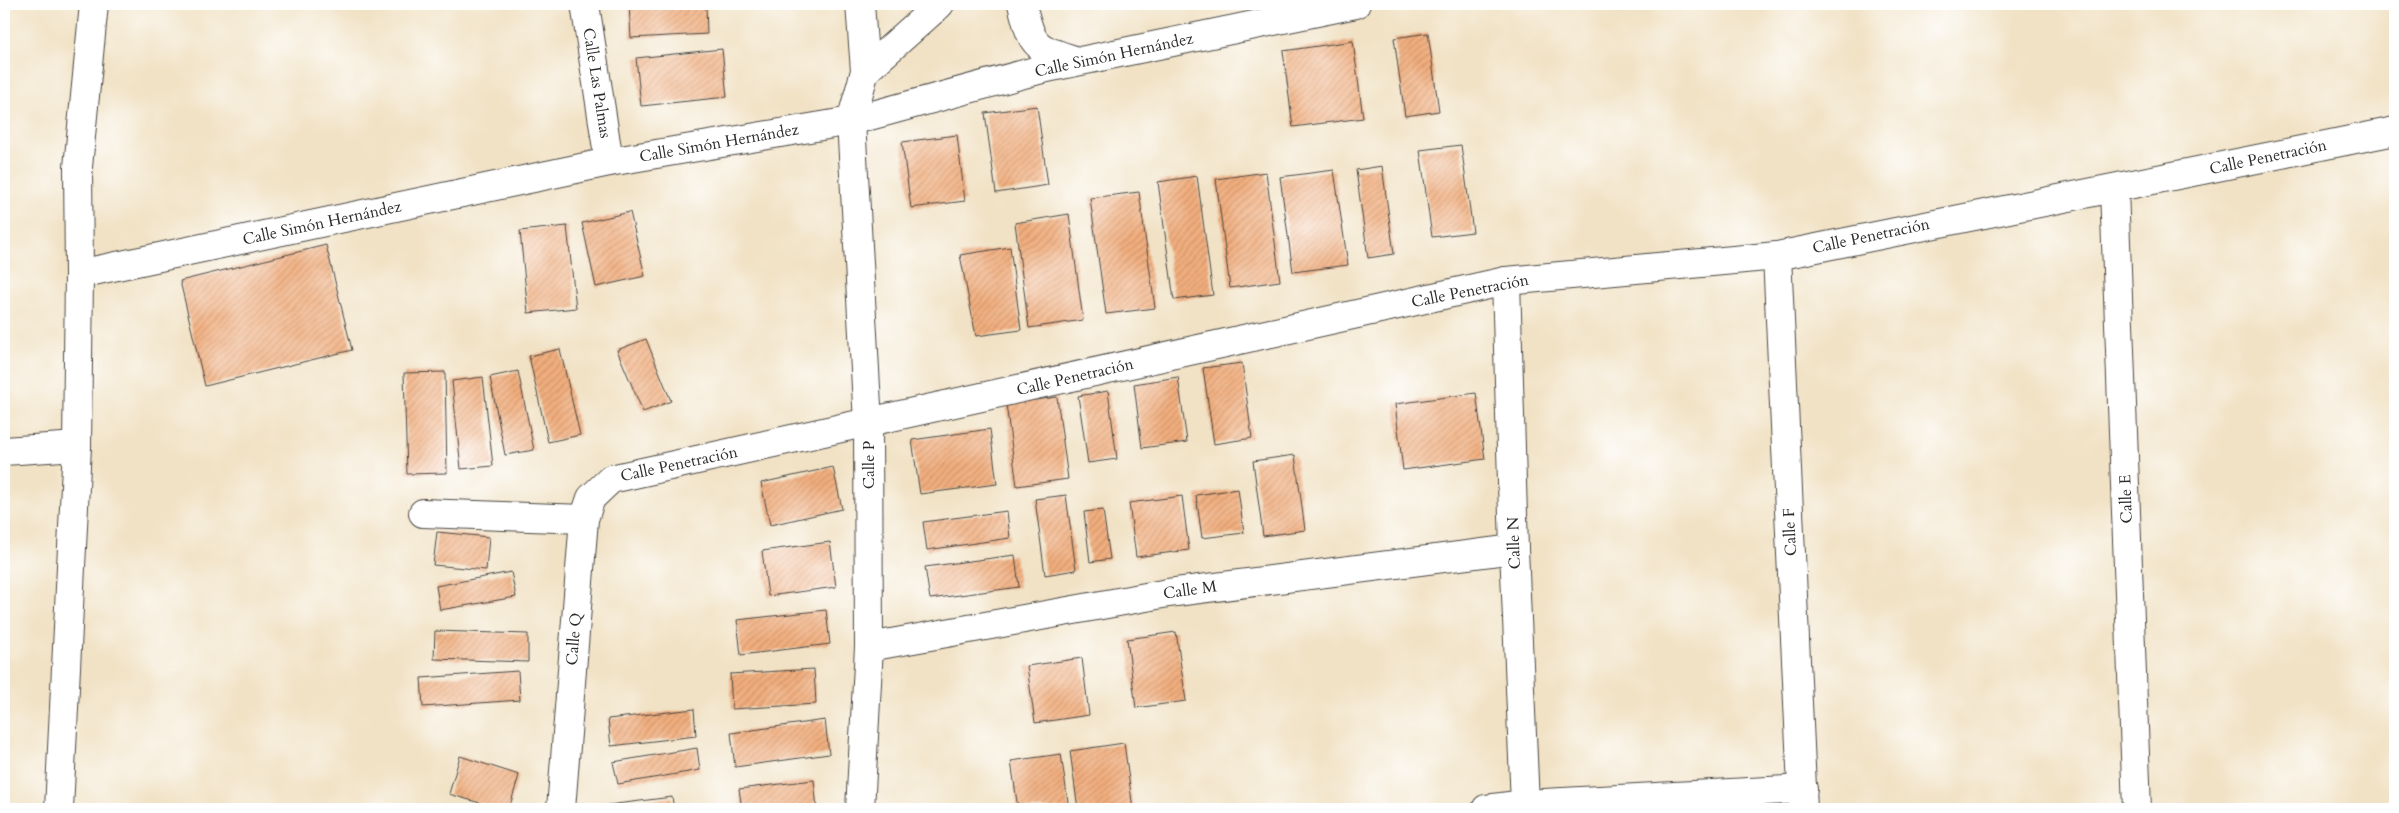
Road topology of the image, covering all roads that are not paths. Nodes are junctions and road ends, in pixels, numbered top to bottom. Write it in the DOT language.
graph roads {
  1 [pos="94,4"];
  2 [pos="585,4"];
  3 [pos="860,4"];
  4 [pos="940,4"];
  5 [pos="1022,4"];
  6 [pos="1356,4"];
  7 [pos="1080,62"];
  8 [pos="865,72"];
  9 [pos="850,121"];
  10 [pos="2395,131"];
  11 [pos="609,162"];
  12 [pos="2114,189"];
  13 [pos="1777,256"];
  14 [pos="80,274"];
  15 [pos="1506,281"];
  16 [pos="868,423"];
  17 [pos="77,446"];
  18 [pos="4,451"];
  19 [pos="611,479"];
  20 [pos="423,513"];
  21 [pos="584,519"];
  22 [pos="1514,549"];
  23 [pos="869,647"];
  24 [pos="1803,799"];
  25 [pos="1525,804"];
  26 [pos="59,809"];
  27 [pos="561,809"];
  28 [pos="860,809"];
  29 [pos="1486,809"];
  30 [pos="2137,809"];
  1 -- 14 [label="street"];
  2 -- 11 [label="street, Calle Las Palmas"];
  3 -- 8 [label="street"];
  4 -- 8 [label="street"];
  5 -- 7 [label="street"];
  6 -- 7 [label="street, Calle Simón Hernández"];
  7 -- 9 [label="street, Calle Simón Hernández"];
  8 -- 9 [label="street"];
  9 -- 11 [label="street, Calle Simón Hernández"];
  9 -- 16 [label="street, Calle P"];
  10 -- 12 [label="street, Calle Penetración"];
  11 -- 14 [label="street, Calle Simón Hernández"];
  12 -- 13 [label="street, Calle Penetración"];
  12 -- 30 [label="street, Calle E"];
  13 -- 15 [label="street, Calle Penetración"];
  13 -- 24 [label="street, Calle F"];
  14 -- 17 [label="street"];
  15 -- 16 [label="street, Calle Penetración"];
  15 -- 22 [label="street, Calle N"];
  16 -- 19 [label="street, Calle Penetración"];
  16 -- 23 [label="street, Calle P"];
  17 -- 18 [label="street"];
  17 -- 26 [label="street"];
  19 -- 21 [label="street, Calle Q"];
  20 -- 21 [label="street"];
  21 -- 27 [label="street, Calle Q"];
  22 -- 23 [label="street, Calle M"];
  22 -- 25 [label="street, Calle N"];
  23 -- 28 [label="street, Calle P"];
  24 -- 25 [label="street"];
  25 -- 29 [label="street"];
}
